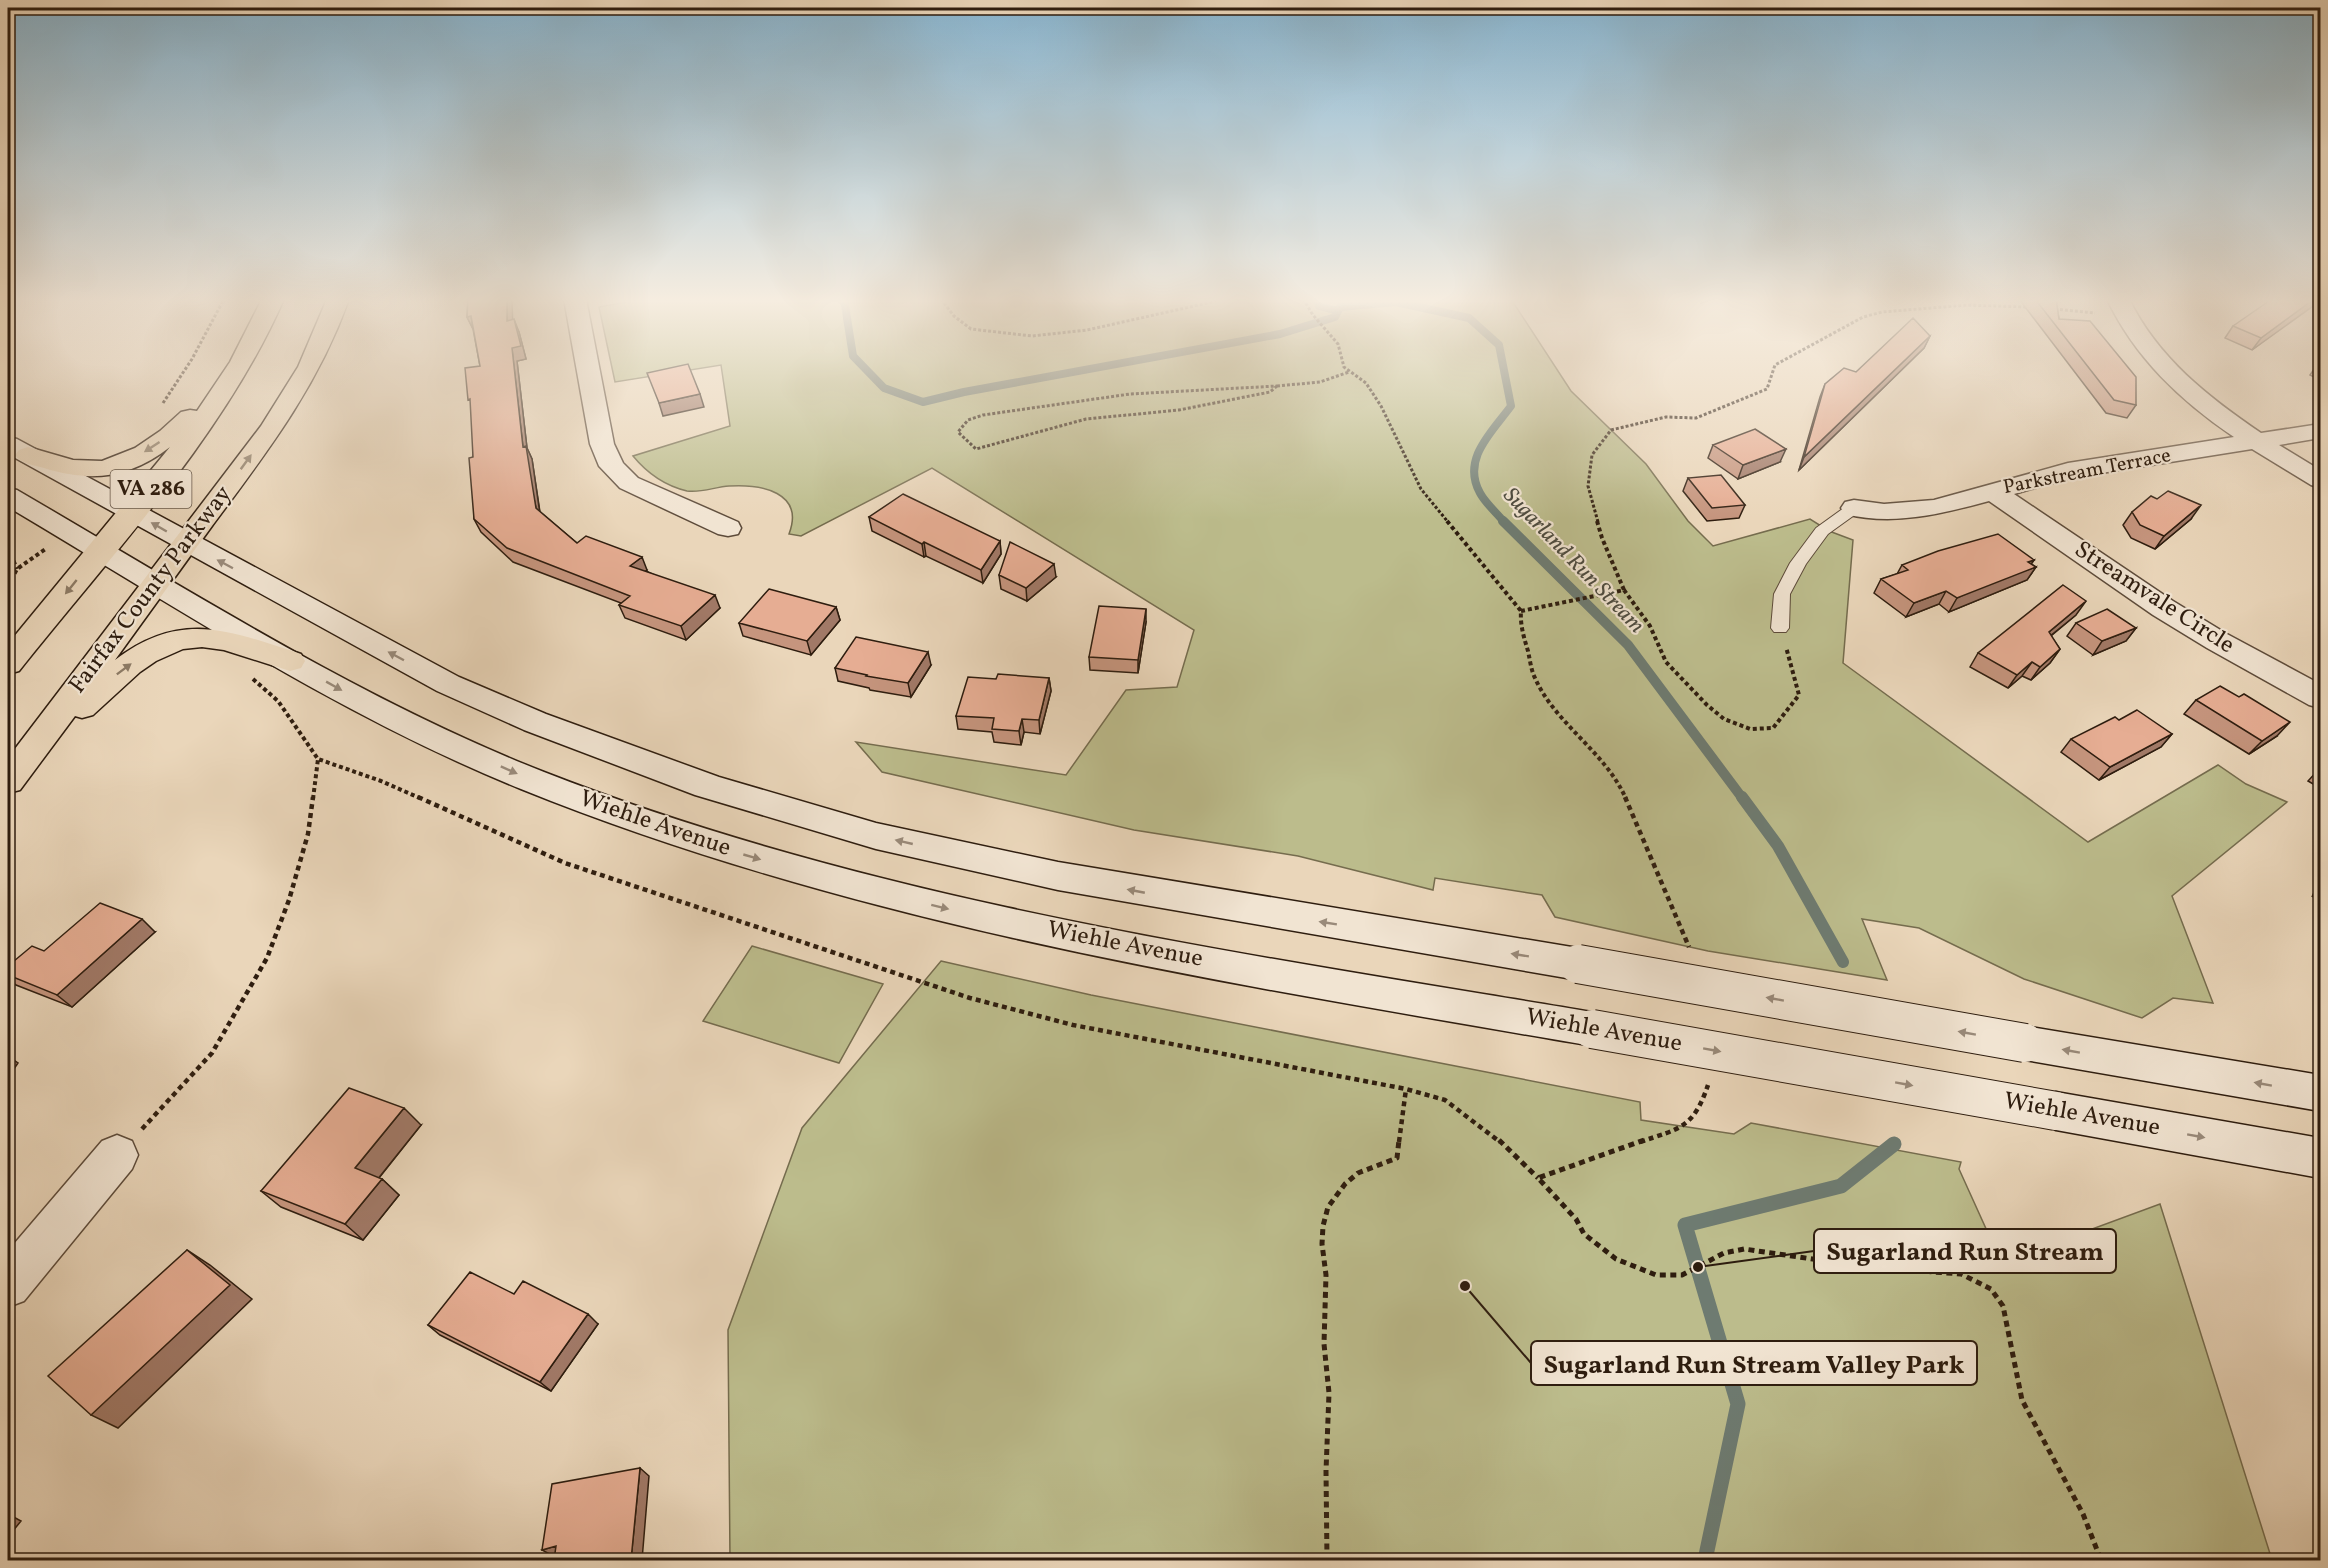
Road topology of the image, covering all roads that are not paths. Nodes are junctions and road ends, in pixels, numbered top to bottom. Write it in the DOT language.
graph roads {
  1 [pos="235,372"];
  2 [pos="237,372"];
  3 [pos="306,372"];
  4 [pos="589,372"];
  5 [pos="2170,372"];
  6 [pos="2320,431"];
  7 [pos="2257,441"];
  8 [pos="18,450"];
  9 [pos="2320,480"];
  10 [pos="1992,491"];
  11 [pos="8,496"];
  12 [pos="1854,508"];
  13 [pos="133,513"];
  14 [pos="728,528"];
  15 [pos="186,542"];
  16 [pos="101,550"];
  17 [pos="156,582"];
  18 [pos="1780,628"];
  19 [pos="290,661"];
  20 [pos="8,664"];
  21 [pos="2320,697"];
  22 [pos="14,773"];
  23 [pos="2320,1094"];
  24 [pos="117,1155"];
  25 [pos="2320,1158"];
  26 [pos="8,1285"];
  1 -- 8 [label="highway, one-way"];
  2 -- 13 [label="highway, VA 286"];
  15 -- 3 [label="highway, Fairfax County Parkway / VA 286, one-way"];
  4 -- 14 [label="main road"];
  5 -- 7 [label="main road"];
  6 -- 7 [label="main road, Parkstream Terrace"];
  7 -- 9 [label="main road"];
  7 -- 10 [label="main road, Parkstream Terrace"];
  8 -- 13 [label="main road"];
  10 -- 12 [label="main road, Parkstream Terrace"];
  10 -- 21 [label="main road, Streamvale Circle"];
  11 -- 16 [label="main road, Wiehle Avenue"];
  12 -- 18 [label="lane"];
  15 -- 13 [label="main road, one-way"];
  13 -- 16 [label="highway, VA 286"];
  15 -- 17 [label="highway, Fairfax County Parkway / VA 286"];
  23 -- 15 [label="main road, one-way, bridge"];
  16 -- 17 [label="main road, Wiehle Avenue"];
  16 -- 20 [label="highway, VA 286, one-way"];
  17 -- 19 [label="main road, Wiehle Avenue"];
  17 -- 22 [label="highway, Fairfax County Parkway / VA 286"];
  22 -- 19 [label="highway, one-way"];
  19 -- 25 [label="main road, Wiehle Avenue, one-way, bridge"];
  24 -- 26 [label="main road"];
}
